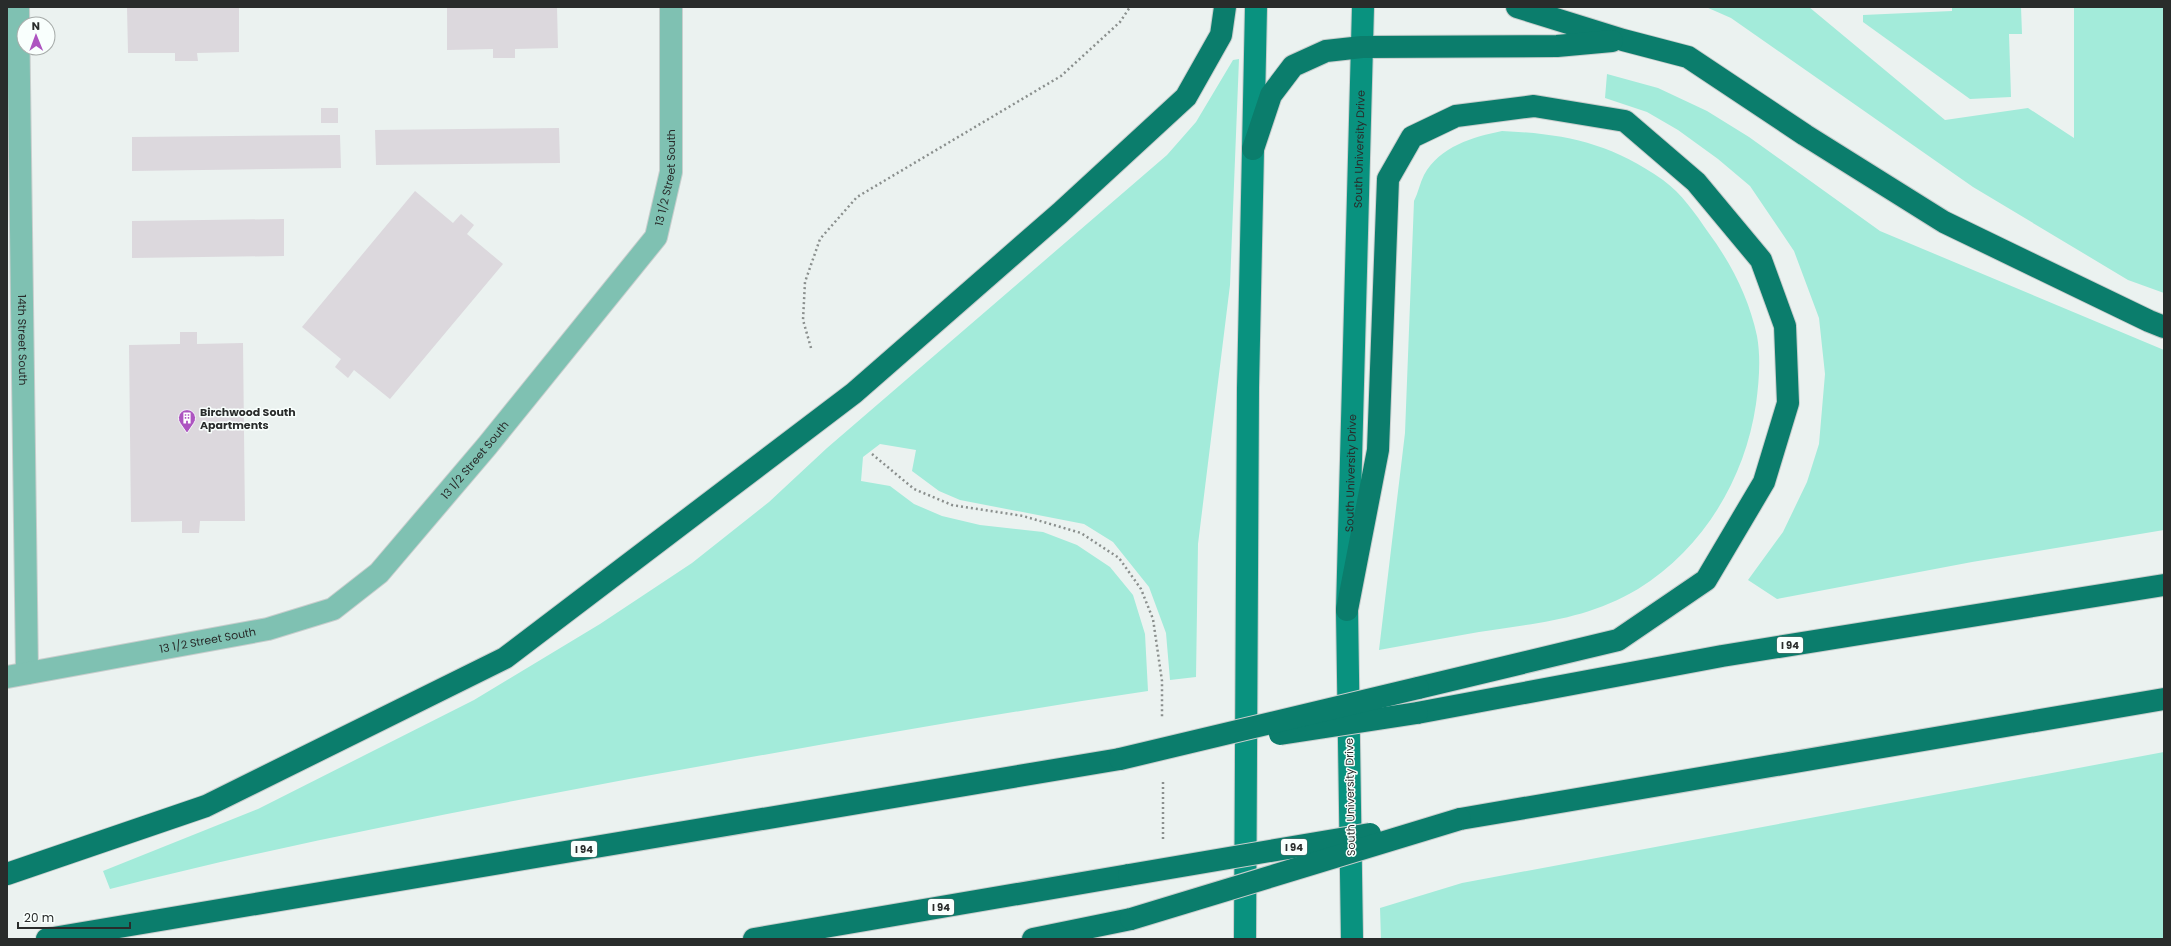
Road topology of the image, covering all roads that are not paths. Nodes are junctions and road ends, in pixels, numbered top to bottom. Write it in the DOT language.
graph roads {
  1 [pos="18,7"];
  2 [pos="671,7"];
  3 [pos="1225,7"];
  4 [pos="1256,7"];
  5 [pos="1363,7"];
  6 [pos="1517,7"];
  7 [pos="1623,40"];
  8 [pos="1362,47"];
  9 [pos="1253,149"];
  10 [pos="2164,327"];
  11 [pos="2164,585"];
  12 [pos="1347,610"];
  13 [pos="17,675"];
  14 [pos="2164,699"];
  15 [pos="1120,759"];
  16 [pos="1460,819"];
  17 [pos="7,874"];
  18 [pos="47,939"];
  19 [pos="754,939"];
  20 [pos="1033,939"];
  21 [pos="1245,939"];
  22 [pos="1352,939"];
  1 -- 13 [label="street, 14th Street South"];
  2 -- 13 [label="street, 13 1/2 Street South"];
  3 -- 17 [label="highway"];
  4 -- 9 [label="main road"];
  5 -- 8 [label="main road, South University Drive"];
  6 -- 7 [label="highway"];
  7 -- 8 [label="highway"];
  7 -- 10 [label="highway"];
  8 -- 9 [label="highway"];
  8 -- 12 [label="main road, South University Drive"];
  9 -- 21 [label="main road"];
  11 -- 15 [label="highway, I 94, bridge"];
  12 -- 15 [label="highway, bridge"];
  12 -- 22 [label="main road, South University Drive"];
  14 -- 16 [label="highway, I 94"];
  15 -- 18 [label="highway, I 94"];
  16 -- 19 [label="highway, I 94, bridge"];
  16 -- 20 [label="highway, bridge"];
}
